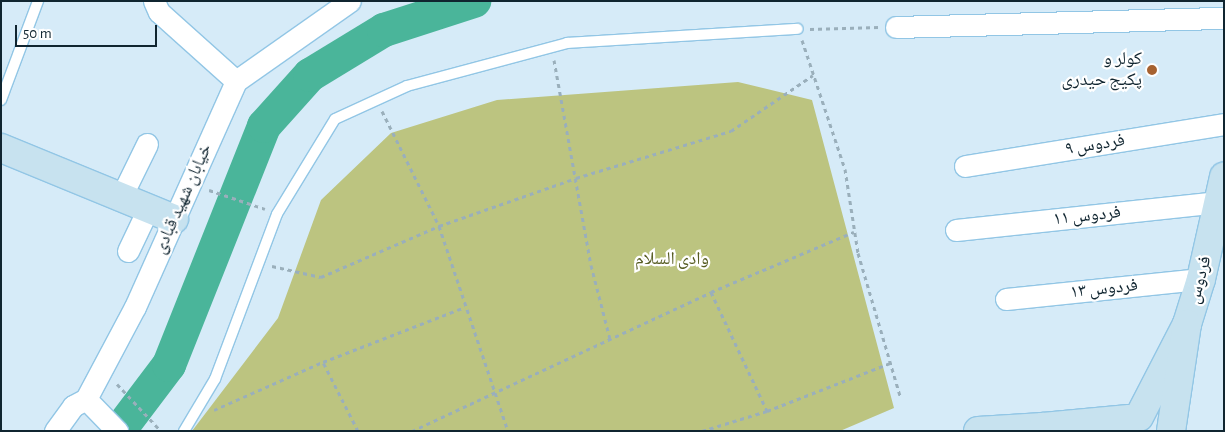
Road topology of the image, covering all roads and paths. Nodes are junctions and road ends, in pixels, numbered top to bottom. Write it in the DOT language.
graph roads {
  1 [pos="38,1"];
  2 [pos="154,1"];
  3 [pos="350,1"];
  4 [pos="1224,18"];
  5 [pos="896,27"];
  6 [pos="798,29"];
  7 [pos="551,47"];
  8 [pos="813,76"];
  9 [pos="236,82"];
  10 [pos="378,99"];
  11 [pos="1,100"];
  12 [pos="1224,124"];
  13 [pos="147,144"];
  14 [pos="1,148"];
  15 [pos="966,166"];
  16 [pos="576,178"];
  17 [pos="190,184"];
  18 [pos="1221,190"];
  19 [pos="121,197"];
  20 [pos="148,209"];
  21 [pos="277,214"];
  22 [pos="174,219"];
  23 [pos="439,226"];
  24 [pos="956,230"];
  25 [pos="854,232"];
  26 [pos="128,251"];
  27 [pos="259,263"];
  28 [pos="1201,279"];
  29 [pos="711,292"];
  30 [pos="1006,299"];
  31 [pos="465,307"];
  32 [pos="1187,324"];
  33 [pos="610,339"];
  34 [pos="324,362"];
  35 [pos="890,363"];
  36 [pos="102,369"];
  37 [pos="494,393"];
  38 [pos="900,396"];
  39 [pos="86,399"];
  40 [pos="767,411"];
  41 [pos="190,420"];
  42 [pos="1128,422"];
  43 [pos="1047,429"];
  44 [pos="54,431"];
  45 [pos="117,431"];
  46 [pos="161,431"];
  47 [pos="184,431"];
  48 [pos="358,431"];
  49 [pos="412,431"];
  50 [pos="508,431"];
  51 [pos="702,431"];
  52 [pos="978,431"];
  53 [pos="1169,431"];
  1 -- 11 [label="lane"];
  2 -- 9 [label="street"];
  3 -- 9 [label="street"];
  4 -- 5 [label="street"];
  5 -- 6 [label="path"];
  6 -- 7 [label="lane"];
  6 -- 8 [label="path"];
  7 -- 10 [label="lane"];
  7 -- 16 [label="path"];
  8 -- 16 [label="path"];
  8 -- 25 [label="path"];
  9 -- 17 [label="street, خیابان شهید قبادی"];
  10 -- 21 [label="lane"];
  10 -- 23 [label="path"];
  12 -- 15 [label="street, فردوس ۹"];
  13 -- 19 [label="street"];
  14 -- 19 [label="street"];
  16 -- 23 [label="path"];
  16 -- 33 [label="path"];
  17 -- 21 [label="path"];
  17 -- 22 [label="street, خیابان شهید قبادی"];
  18 -- 24 [label="street, فردوس ۱۱"];
  18 -- 28 [label="street, فردوس"];
  19 -- 20 [label="street"];
  20 -- 22 [label="street"];
  20 -- 26 [label="street"];
  21 -- 27 [label="lane"];
  22 -- 36 [label="street, خیابان شهید قبادی"];
  23 -- 27 [label="path"];
  23 -- 31 [label="path"];
  25 -- 29 [label="path"];
  25 -- 35 [label="path"];
  27 -- 41 [label="lane"];
  28 -- 30 [label="street, فردوس ۱۳"];
  28 -- 32 [label="street, فردوس"];
  29 -- 33 [label="path"];
  29 -- 40 [label="path"];
  31 -- 34 [label="path"];
  31 -- 37 [label="path"];
  32 -- 42 [label="street"];
  32 -- 53 [label="street"];
  33 -- 37 [label="path"];
  34 -- 41 [label="path"];
  34 -- 48 [label="path"];
  35 -- 38 [label="path"];
  35 -- 40 [label="path"];
  36 -- 39 [label="street, خیابان شهید قبادی"];
  36 -- 46 [label="path"];
  37 -- 49 [label="path"];
  37 -- 50 [label="path"];
  39 -- 44 [label="street, خیابان شهید قبادی"];
  39 -- 45 [label="street"];
  40 -- 51 [label="path"];
  41 -- 47 [label="lane"];
  42 -- 43 [label="street"];
  42 -- 53 [label="street"];
  43 -- 52 [label="street"];
}
